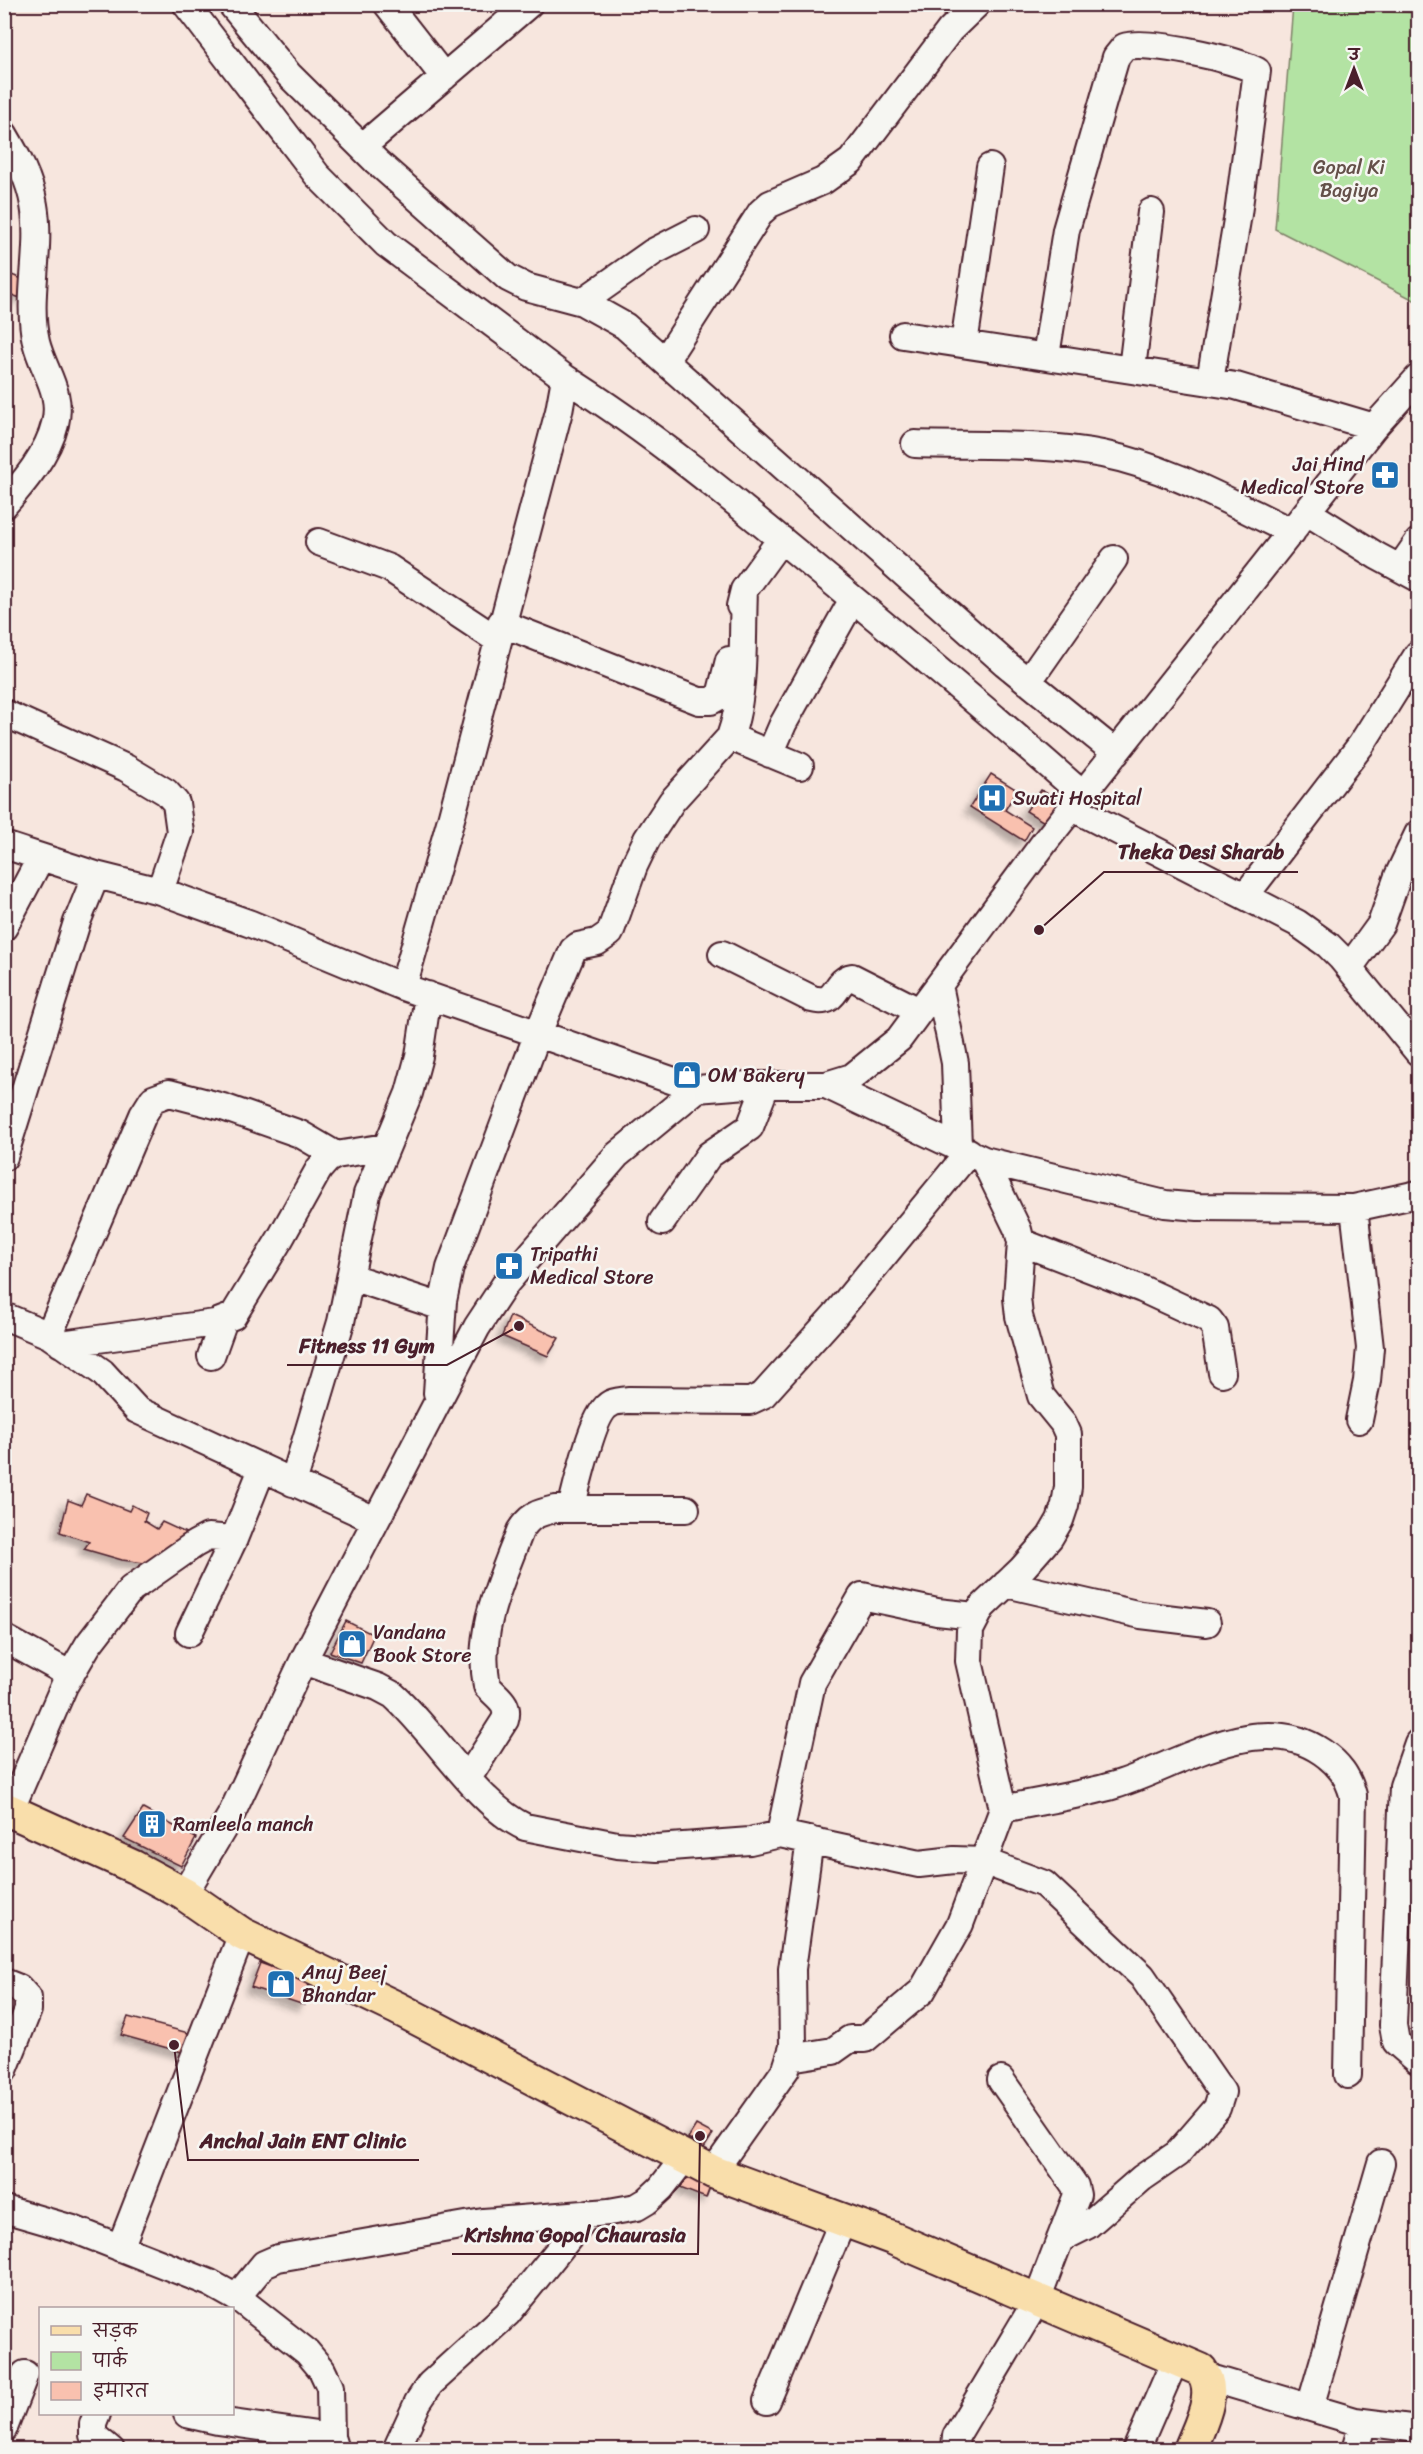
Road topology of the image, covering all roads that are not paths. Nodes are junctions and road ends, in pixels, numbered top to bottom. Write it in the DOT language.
graph roads {
  1 [pos="186,4"];
  2 [pos="231,4"];
  3 [pos="387,4"];
  4 [pos="529,4"];
  5 [pos="977,4"];
  6 [pos="444,77"];
  7 [pos="4,134"];
  8 [pos="362,147"];
  9 [pos="990,167"];
  10 [pos="1151,212"];
  11 [pos="696,230"];
  12 [pos="582,302"];
  13 [pos="903,335"];
  14 [pos="964,344"];
  15 [pos="1046,356"];
  16 [pos="666,361"];
  17 [pos="1132,369"];
  18 [pos="565,378"];
  19 [pos="1419,378"];
  20 [pos="1210,381"];
  21 [pos="1374,427"];
  22 [pos="915,444"];
  23 [pos="4,505"];
  24 [pos="1299,522"];
  25 [pos="781,539"];
  26 [pos="319,542"];
  27 [pos="1419,542"];
  28 [pos="1114,560"];
  29 [pos="1409,573"];
  30 [pos="744,590"];
  31 [pos="853,600"];
  32 [pos="499,631"];
  33 [pos="1419,654"];
  34 [pos="1028,682"];
  35 [pos="4,713"];
  36 [pos="730,737"];
  37 [pos="1116,753"];
  38 [pos="770,754"];
  39 [pos="800,766"];
  40 [pos="1078,801"];
  41 [pos="1419,834"];
  42 [pos="4,845"];
  43 [pos="41,857"];
  44 [pos="96,875"];
  45 [pos="160,891"];
  46 [pos="1245,896"];
  47 [pos="4,927"];
  48 [pos="722,954"];
  49 [pos="1349,968"];
  50 [pos="939,985"];
  51 [pos="403,987"];
  52 [pos="428,995"];
  53 [pos="920,1011"];
  54 [pos="538,1033"];
  55 [pos="1419,1052"];
  56 [pos="826,1084"];
  57 [pos="766,1085"];
  58 [pos="697,1089"];
  59 [pos="386,1147"];
  60 [pos="970,1153"];
  61 [pos="336,1155"];
  62 [pos="4,1157"];
  63 [pos="1419,1194"];
  64 [pos="1353,1208"];
  65 [pos="662,1222"];
  66 [pos="1021,1242"];
  67 [pos="351,1277"];
  68 [pos="442,1307"];
  69 [pos="4,1316"];
  70 [pos="224,1320"];
  71 [pos="55,1340"];
  72 [pos="211,1356"];
  73 [pos="1222,1373"];
  74 [pos="436,1403"];
  75 [pos="1359,1420"];
  76 [pos="262,1469"];
  77 [pos="292,1484"];
  78 [pos="571,1508"];
  79 [pos="686,1509"];
  80 [pos="375,1520"];
  81 [pos="234,1539"];
  82 [pos="1006,1584"];
  83 [pos="975,1616"];
  84 [pos="1207,1623"];
  85 [pos="189,1633"];
  86 [pos="4,1638"];
  87 [pos="303,1661"];
  88 [pos="71,1675"];
  89 [pos="1419,1743"];
  90 [pos="468,1778"];
  91 [pos="7,1809"];
  92 [pos="1003,1809"];
  93 [pos="780,1834"];
  94 [pos="810,1840"];
  95 [pos="983,1861"];
  96 [pos="184,1894"];
  97 [pos="242,1934"];
  98 [pos="4,1982"];
  99 [pos="790,2058"];
  100 [pos="1419,2061"];
  101 [pos="4,2070"];
  102 [pos="1348,2075"];
  103 [pos="1001,2080"];
  104 [pos="686,2157"];
  105 [pos="1381,2163"];
  106 [pos="713,2172"];
  107 [pos="4,2209"];
  108 [pos="589,2213"];
  109 [pos="843,2220"];
  110 [pos="1060,2239"];
  111 [pos="120,2248"];
  112 [pos="237,2298"];
  113 [pos="1036,2302"];
  114 [pos="1176,2358"];
  115 [pos="23,2374"];
  116 [pos="1207,2377"];
  117 [pos="766,2401"];
  118 [pos="1310,2407"];
  119 [pos="97,2415"];
  120 [pos="191,2415"];
  121 [pos="1363,2422"];
  122 [pos="4,2428"];
  123 [pos="1419,2429"];
  124 [pos="333,2443"];
  125 [pos="105,2448"];
  126 [pos="396,2450"];
  127 [pos="955,2450"];
  128 [pos="1136,2450"];
  129 [pos="1190,2450"];
  130 [pos="1355,2450"];
  1 -- 18 [label="street"];
  2 -- 8 [label="street"];
  3 -- 6 [label="street"];
  4 -- 6 [label="street"];
  5 -- 16 [label="street"];
  6 -- 8 [label="street"];
  7 -- 23 [label="street"];
  8 -- 12 [label="street"];
  9 -- 14 [label="street"];
  10 -- 17 [label="street"];
  11 -- 12 [label="street"];
  12 -- 16 [label="street"];
  13 -- 14 [label="street"];
  14 -- 15 [label="street"];
  15 -- 17 [label="street"];
  15 -- 20 [label="street"];
  16 -- 34 [label="street"];
  17 -- 20 [label="street"];
  18 -- 25 [label="street"];
  18 -- 32 [label="street"];
  19 -- 21 [label="street"];
  20 -- 21 [label="street"];
  21 -- 24 [label="street"];
  22 -- 24 [label="street"];
  24 -- 29 [label="street"];
  24 -- 37 [label="street"];
  25 -- 30 [label="street"];
  25 -- 31 [label="street"];
  26 -- 32 [label="street"];
  27 -- 29 [label="street"];
  28 -- 34 [label="street"];
  30 -- 32 [label="street"];
  30 -- 36 [label="street"];
  31 -- 38 [label="street"];
  31 -- 40 [label="street"];
  32 -- 51 [label="street"];
  33 -- 46 [label="street"];
  34 -- 37 [label="street"];
  35 -- 45 [label="street"];
  36 -- 38 [label="street"];
  36 -- 54 [label="street"];
  37 -- 40 [label="street"];
  38 -- 39 [label="street"];
  40 -- 46 [label="street"];
  40 -- 50 [label="street"];
  41 -- 49 [label="street"];
  42 -- 43 [label="street"];
  43 -- 44 [label="street"];
  43 -- 47 [label="street"];
  44 -- 45 [label="street"];
  44 -- 62 [label="street"];
  45 -- 51 [label="street"];
  46 -- 49 [label="street"];
  48 -- 53 [label="street"];
  49 -- 55 [label="street"];
  50 -- 53 [label="street"];
  50 -- 60 [label="street"];
  51 -- 52 [label="street"];
  52 -- 54 [label="street"];
  52 -- 59 [label="street"];
  53 -- 56 [label="street"];
  54 -- 58 [label="street"];
  54 -- 68 [label="street"];
  56 -- 57 [label="street"];
  56 -- 60 [label="street"];
  57 -- 58 [label="street"];
  57 -- 65 [label="street"];
  58 -- 74 [label="street"];
  59 -- 61 [label="street"];
  59 -- 67 [label="street"];
  60 -- 64 [label="street"];
  60 -- 66 [label="street"];
  60 -- 78 [label="street"];
  61 -- 70 [label="street"];
  61 -- 71 [label="street"];
  63 -- 64 [label="street"];
  64 -- 75 [label="street"];
  66 -- 73 [label="street"];
  66 -- 82 [label="street"];
  67 -- 68 [label="street"];
  67 -- 77 [label="street"];
  68 -- 74 [label="street"];
  69 -- 71 [label="street"];
  70 -- 71 [label="street"];
  70 -- 72 [label="street"];
  71 -- 76 [label="street"];
  74 -- 80 [label="street"];
  76 -- 77 [label="street"];
  76 -- 81 [label="street"];
  77 -- 80 [label="street"];
  78 -- 79 [label="street"];
  78 -- 90 [label="street"];
  80 -- 87 [label="street"];
  81 -- 85 [label="street"];
  81 -- 88 [label="street"];
  82 -- 83 [label="street"];
  82 -- 84 [label="street"];
  83 -- 92 [label="street"];
  83 -- 93 [label="street"];
  86 -- 88 [label="street"];
  87 -- 90 [label="street"];
  87 -- 96 [label="street"];
  88 -- 91 [label="street"];
  89 -- 100 [label="street"];
  90 -- 93 [label="street"];
  91 -- 96 [label="main road"];
  92 -- 95 [label="street"];
  92 -- 102 [label="street"];
  93 -- 94 [label="street"];
  94 -- 95 [label="street"];
  94 -- 99 [label="street"];
  95 -- 99 [label="street"];
  95 -- 110 [label="street"];
  96 -- 97 [label="main road"];
  97 -- 104 [label="main road"];
  97 -- 111 [label="street"];
  98 -- 101 [label="street"];
  99 -- 106 [label="street"];
  103 -- 110 [label="street"];
  104 -- 106 [label="main road"];
  104 -- 108 [label="street"];
  105 -- 118 [label="street"];
  106 -- 109 [label="main road"];
  107 -- 111 [label="street"];
  108 -- 112 [label="street"];
  108 -- 126 [label="street"];
  109 -- 113 [label="main road"];
  109 -- 117 [label="street"];
  110 -- 113 [label="street"];
  111 -- 112 [label="street"];
  112 -- 124 [label="street"];
  113 -- 114 [label="main road"];
  113 -- 127 [label="street"];
  114 -- 116 [label="main road"];
  114 -- 128 [label="street"];
  115 -- 122 [label="street"];
  116 -- 118 [label="street"];
  116 -- 129 [label="main road"];
  118 -- 121 [label="street"];
  119 -- 125 [label="street"];
  120 -- 124 [label="street"];
  121 -- 123 [label="street"];
  121 -- 130 [label="street"];
}
